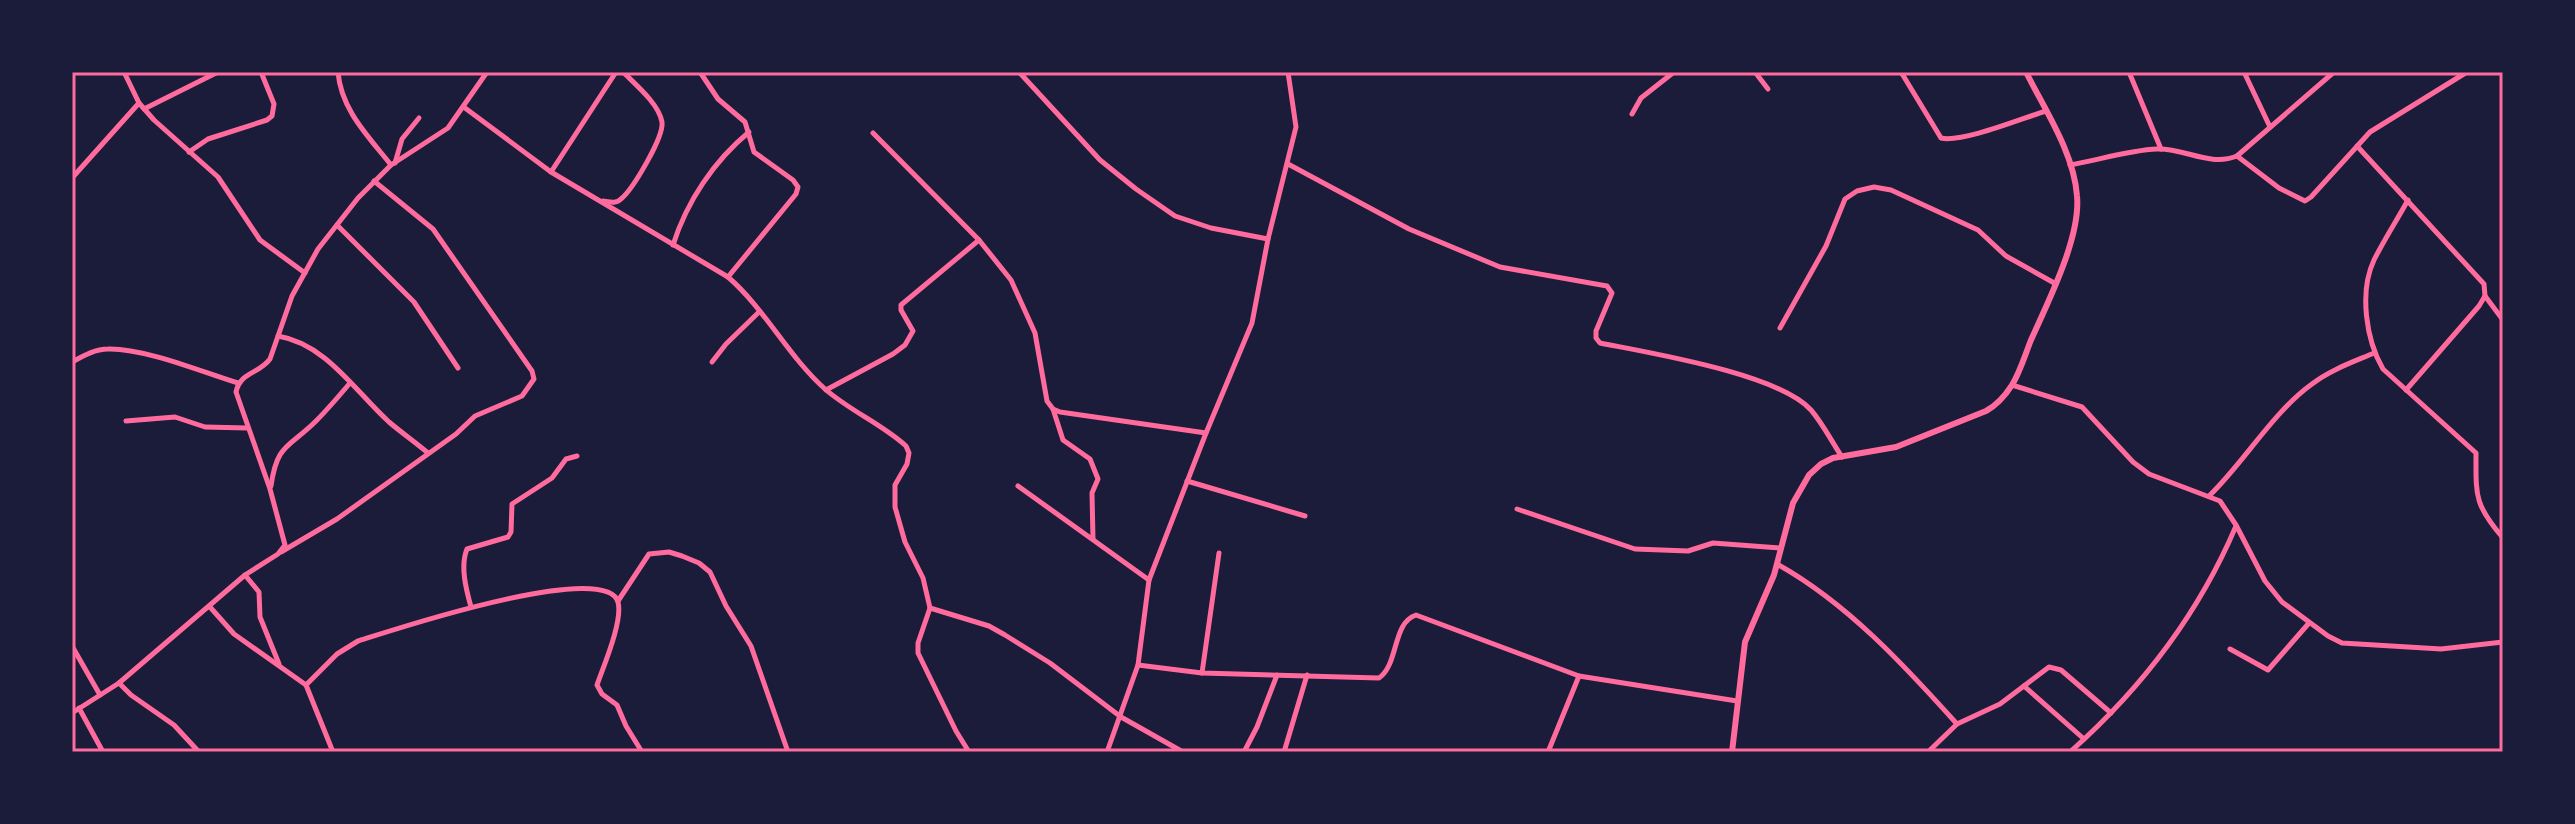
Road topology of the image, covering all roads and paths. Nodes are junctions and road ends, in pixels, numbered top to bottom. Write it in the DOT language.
graph roads {
  1 [pos="124,72"];
  2 [pos="218,72"];
  3 [pos="261,72"];
  4 [pos="338,72"];
  5 [pos="487,72"];
  6 [pos="616,72"];
  7 [pos="623,72"];
  8 [pos="700,72"];
  9 [pos="1019,72"];
  10 [pos="1288,72"];
  11 [pos="1674,72"];
  12 [pos="1755,72"];
  13 [pos="1901,72"];
  14 [pos="2026,72"];
  15 [pos="2129,72"];
  16 [pos="2244,72"];
  17 [pos="2334,72"];
  18 [pos="2467,72"];
  19 [pos="1768,89"];
  20 [pos="139,103"];
  21 [pos="465,108"];
  22 [pos="144,109"];
  23 [pos="2046,111"];
  24 [pos="1632,114"];
  25 [pos="419,118"];
  26 [pos="2270,127"];
  27 [pos="749,132"];
  28 [pos="873,133"];
  29 [pos="2357,146"];
  30 [pos="2161,149"];
  31 [pos="189,152"];
  32 [pos="2237,156"];
  33 [pos="393,164"];
  34 [pos="1288,164"];
  35 [pos="2070,165"];
  36 [pos="551,172"];
  37 [pos="72,178"];
  38 [pos="374,181"];
  39 [pos="2408,200"];
  40 [pos="599,201"];
  41 [pos="337,225"];
  42 [pos="1268,239"];
  43 [pos="979,240"];
  44 [pos="673,245"];
  45 [pos="305,273"];
  46 [pos="728,277"];
  47 [pos="2056,284"];
  48 [pos="2485,296"];
  49 [pos="759,312"];
  50 [pos="2503,320"];
  51 [pos="1780,328"];
  52 [pos="278,336"];
  53 [pos="2374,353"];
  54 [pos="72,362"];
  55 [pos="712,362"];
  56 [pos="458,368"];
  57 [pos="238,383"];
  58 [pos="350,383"];
  59 [pos="2012,385"];
  60 [pos="826,390"];
  61 [pos="2406,390"];
  62 [pos="1053,409"];
  63 [pos="126,421"];
  64 [pos="247,428"];
  65 [pos="1206,433"];
  66 [pos="428,453"];
  67 [pos="577,456"];
  68 [pos="1842,457"];
  69 [pos="1187,481"];
  70 [pos="1018,486"];
  71 [pos="270,489"];
  72 [pos="2210,495"];
  73 [pos="1517,509"];
  74 [pos="1305,516"];
  75 [pos="2236,525"];
  76 [pos="2503,538"];
  77 [pos="1093,540"];
  78 [pos="1780,548"];
  79 [pos="1219,553"];
  80 [pos="278,554"];
  81 [pos="1777,564"];
  82 [pos="245,575"];
  83 [pos="1149,580"];
  84 [pos="618,601"];
  85 [pos="210,607"];
  86 [pos="471,607"];
  87 [pos="930,608"];
  88 [pos="2309,623"];
  89 [pos="2503,642"];
  90 [pos="72,646"];
  91 [pos="2230,649"];
  92 [pos="279,664"];
  93 [pos="1138,665"];
  94 [pos="1202,673"];
  95 [pos="1277,675"];
  96 [pos="1307,675"];
  97 [pos="1579,676"];
  98 [pos="119,683"];
  99 [pos="306,685"];
  100 [pos="2024,686"];
  101 [pos="100,695"];
  102 [pos="1737,701"];
  103 [pos="79,708"];
  104 [pos="72,713"];
  105 [pos="2111,713"];
  106 [pos="1121,717"];
  107 [pos="1957,724"];
  108 [pos="2084,739"];
  109 [pos="103,752"];
  110 [pos="199,752"];
  111 [pos="333,752"];
  112 [pos="642,752"];
  113 [pos="788,752"];
  114 [pos="969,752"];
  115 [pos="1107,752"];
  116 [pos="1183,752"];
  117 [pos="1244,752"];
  118 [pos="1284,752"];
  119 [pos="1548,752"];
  120 [pos="1732,752"];
  121 [pos="1928,752"];
  122 [pos="2070,752"];
  1 -- 20 [label="street"];
  2 -- 22 [label="street"];
  3 -- 31 [label="street"];
  4 -- 33 [label="street"];
  5 -- 21 [label="street"];
  6 -- 36 [label="street"];
  7 -- 40 [label="street"];
  8 -- 27 [label="street"];
  9 -- 42 [label="street"];
  10 -- 34 [label="street"];
  11 -- 24 [label="street"];
  12 -- 19 [label="street"];
  13 -- 23 [label="street"];
  14 -- 23 [label="street"];
  15 -- 30 [label="street"];
  16 -- 26 [label="street"];
  17 -- 26 [label="street"];
  18 -- 29 [label="street"];
  20 -- 22 [label="street"];
  20 -- 37 [label="street"];
  21 -- 33 [label="street"];
  21 -- 36 [label="street"];
  22 -- 31 [label="street"];
  23 -- 35 [label="street"];
  25 -- 33 [label="street"];
  26 -- 32 [label="street"];
  27 -- 44 [label="street"];
  27 -- 46 [label="street"];
  28 -- 43 [label="street"];
  29 -- 32 [label="street"];
  29 -- 39 [label="street"];
  30 -- 32 [label="street"];
  30 -- 35 [label="street"];
  31 -- 45 [label="street"];
  33 -- 38 [label="street"];
  34 -- 42 [label="street"];
  34 -- 68 [label="street"];
  35 -- 47 [label="street"];
  36 -- 40 [label="street"];
  38 -- 41 [label="street"];
  38 -- 66 [label="street"];
  39 -- 48 [label="street"];
  39 -- 53 [label="street"];
  40 -- 44 [label="street"];
  41 -- 45 [label="street"];
  41 -- 56 [label="street"];
  42 -- 65 [label="street"];
  43 -- 60 [label="street"];
  43 -- 62 [label="street"];
  44 -- 46 [label="street"];
  45 -- 52 [label="street"];
  46 -- 49 [label="street"];
  47 -- 51 [label="street"];
  47 -- 59 [label="street"];
  48 -- 50 [label="street"];
  48 -- 61 [label="street"];
  49 -- 55 [label="street"];
  49 -- 60 [label="street"];
  52 -- 57 [label="street"];
  52 -- 58 [label="street"];
  53 -- 61 [label="street"];
  53 -- 72 [label="street"];
  54 -- 57 [label="street"];
  57 -- 64 [label="street"];
  58 -- 66 [label="street"];
  58 -- 71 [label="street"];
  59 -- 68 [label="street"];
  59 -- 72 [label="street"];
  60 -- 87 [label="street"];
  61 -- 76 [label="street"];
  62 -- 65 [label="street"];
  62 -- 77 [label="street"];
  63 -- 64 [label="street"];
  64 -- 71 [label="street"];
  65 -- 69 [label="street"];
  66 -- 80 [label="street"];
  67 -- 86 [label="street"];
  68 -- 78 [label="street"];
  69 -- 74 [label="street"];
  69 -- 83 [label="street"];
  70 -- 77 [label="street"];
  71 -- 80 [label="street"];
  72 -- 75 [label="street"];
  73 -- 78 [label="street"];
  75 -- 88 [label="street"];
  75 -- 105 [label="street"];
  77 -- 83 [label="street"];
  78 -- 81 [label="street"];
  79 -- 94 [label="street"];
  80 -- 82 [label="street"];
  81 -- 102 [label="street"];
  81 -- 107 [label="street"];
  82 -- 85 [label="street"];
  82 -- 92 [label="street"];
  83 -- 93 [label="street"];
  84 -- 86 [label="street"];
  84 -- 112 [label="street"];
  84 -- 113 [label="street"];
  85 -- 92 [label="street"];
  85 -- 98 [label="street"];
  86 -- 99 [label="street"];
  87 -- 106 [label="street"];
  87 -- 114 [label="street"];
  88 -- 89 [label="street"];
  88 -- 91 [label="street"];
  90 -- 101 [label="street"];
  92 -- 99 [label="street"];
  93 -- 94 [label="street"];
  93 -- 106 [label="street"];
  94 -- 95 [label="street"];
  95 -- 96 [label="street"];
  95 -- 117 [label="street"];
  96 -- 97 [label="street"];
  96 -- 118 [label="street"];
  97 -- 102 [label="street"];
  97 -- 119 [label="street"];
  98 -- 101 [label="street"];
  98 -- 110 [label="street"];
  99 -- 111 [label="street"];
  100 -- 105 [label="street"];
  100 -- 107 [label="street"];
  100 -- 108 [label="street"];
  101 -- 103 [label="street"];
  102 -- 120 [label="street"];
  103 -- 104 [label="street"];
  103 -- 109 [label="street"];
  105 -- 108 [label="street"];
  106 -- 115 [label="street"];
  106 -- 116 [label="street"];
  107 -- 121 [label="street"];
  108 -- 122 [label="street"];
}
